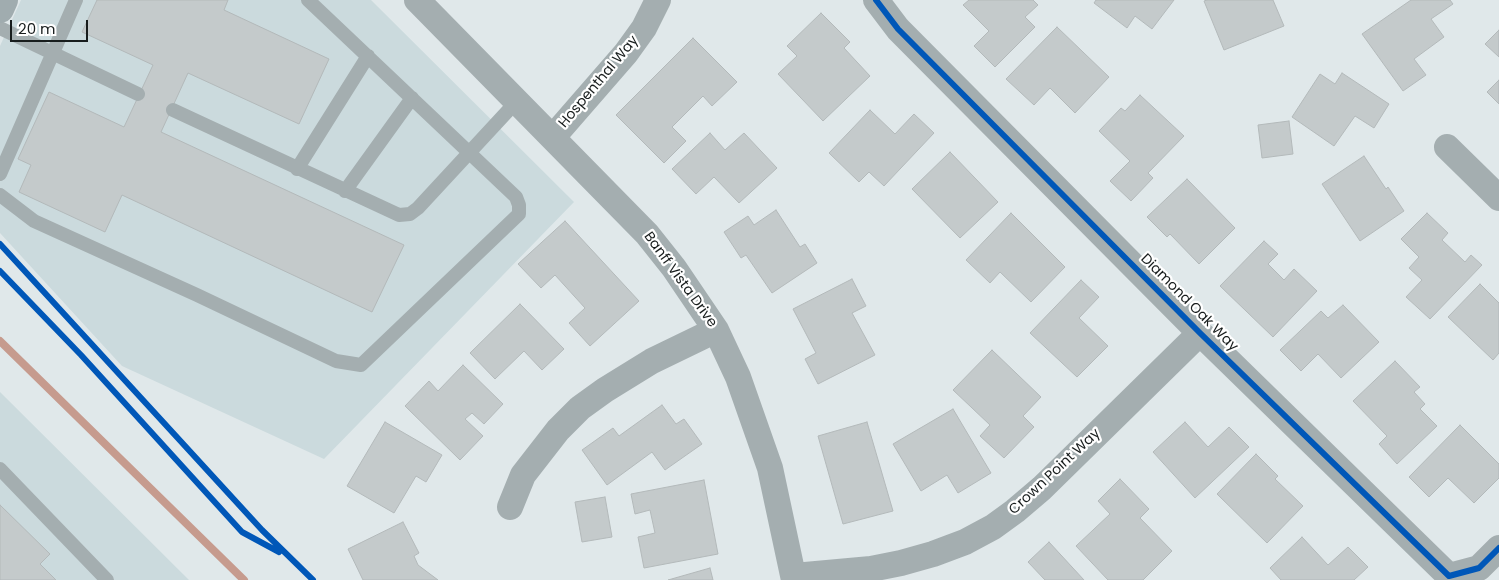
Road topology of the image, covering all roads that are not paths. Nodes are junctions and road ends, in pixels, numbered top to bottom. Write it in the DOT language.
graph roads {
  1 [pos="4,0"];
  2 [pos="76,0"];
  3 [pos="308,0"];
  4 [pos="417,0"];
  5 [pos="658,0"];
  6 [pos="876,0"];
  7 [pos="0,9"];
  8 [pos="0,28"];
  9 [pos="53,54"];
  10 [pos="368,56"];
  11 [pos="138,94"];
  12 [pos="412,98"];
  13 [pos="517,101"];
  14 [pos="173,110"];
  15 [pos="553,137"];
  16 [pos="1448,147"];
  17 [pos="469,152"];
  18 [pos="297,169"];
  19 [pos="0,174"];
  20 [pos="345,191"];
  21 [pos="0,195"];
  22 [pos="1499,198"];
  23 [pos="716,330"];
  24 [pos="1200,333"];
  25 [pos="0,469"];
  26 [pos="510,507"];
  27 [pos="1499,548"];
  28 [pos="794,578"];
  29 [pos="107,580"];
  1 -- 7 [label="street"];
  2 -- 9 [label="lane"];
  3 -- 10 [label="lane"];
  4 -- 13 [label="street, Banff Vista Drive"];
  5 -- 15 [label="street, Hospenthal Way"];
  6 -- 24 [label="street, Diamond Oak Way"];
  8 -- 9 [label="lane"];
  9 -- 11 [label="lane"];
  9 -- 19 [label="lane"];
  10 -- 12 [label="lane"];
  10 -- 18 [label="lane"];
  12 -- 17 [label="lane"];
  12 -- 20 [label="lane"];
  13 -- 15 [label="street, Banff Vista Drive"];
  13 -- 17 [label="lane"];
  14 -- 18 [label="lane"];
  15 -- 23 [label="street, Banff Vista Drive"];
  16 -- 22 [label="street"];
  17 -- 20 [label="lane"];
  17 -- 21 [label="lane"];
  18 -- 20 [label="lane"];
  23 -- 26 [label="street"];
  23 -- 28 [label="street, Banff Vista Drive"];
  24 -- 27 [label="street, Diamond Oak Way"];
  24 -- 28 [label="street, Crown Point Way"];
  25 -- 29 [label="lane"];
}
